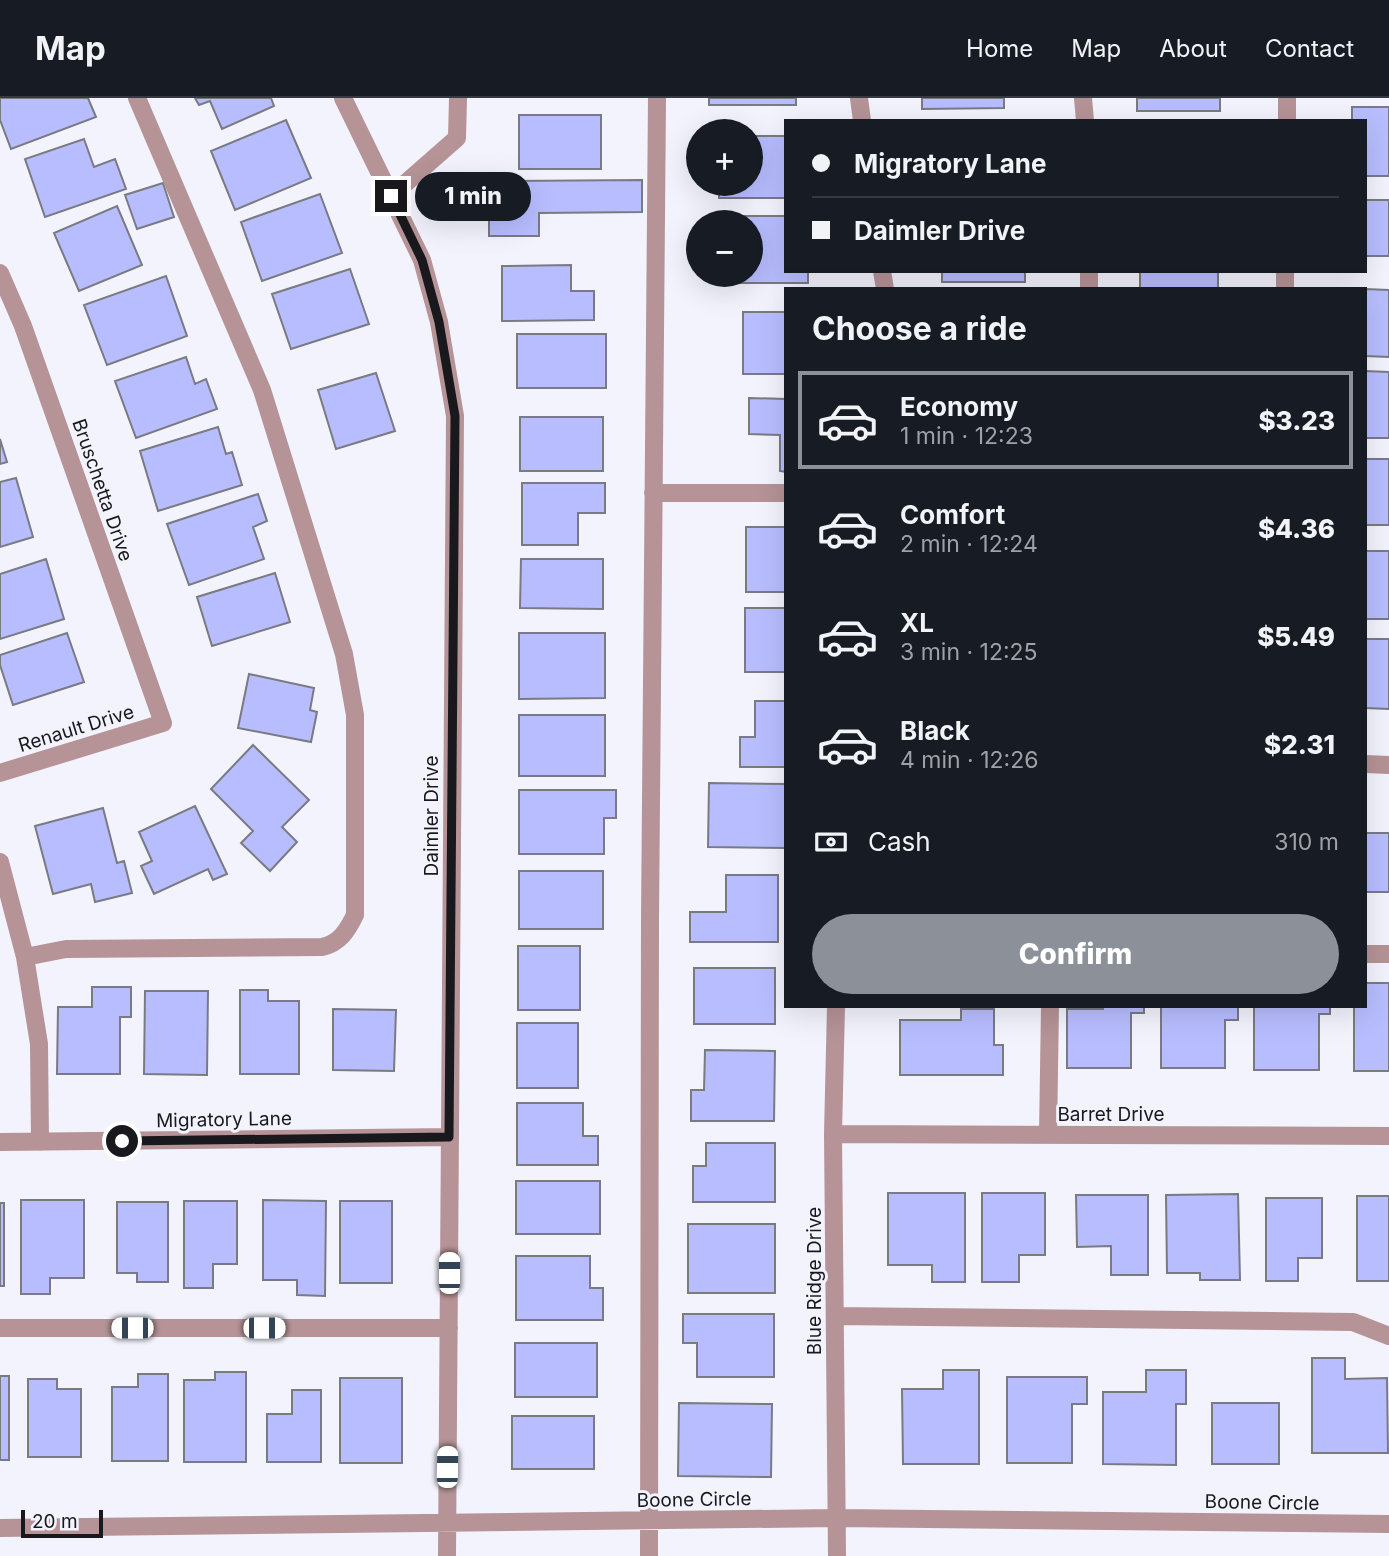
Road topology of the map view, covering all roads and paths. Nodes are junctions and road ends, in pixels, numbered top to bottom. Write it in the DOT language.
graph roads {
  1 [pos="137,98"];
  2 [pos="343,98"];
  3 [pos="458,98"];
  4 [pos="657,98"];
  5 [pos="859,98"];
  6 [pos="1083,98"];
  7 [pos="1287,98"];
  8 [pos="862,119"];
  9 [pos="1084,119"];
  10 [pos="1286,119"];
  11 [pos="391,196"];
  12 [pos="0,273"];
  13 [pos="653,493"];
  14 [pos="784,493"];
  15 [pos="163,723"];
  16 [pos="1367,764"];
  17 [pos="1389,765"];
  18 [pos="0,773"];
  19 [pos="0,862"];
  20 [pos="1367,954"];
  21 [pos="1389,954"];
  22 [pos="24,957"];
  23 [pos="836,1008"];
  24 [pos="1050,1008"];
  25 [pos="833,1134"];
  26 [pos="1048,1135"];
  27 [pos="1389,1136"];
  28 [pos="449,1137"];
  29 [pos="0,1142"];
  30 [pos="40,1142"];
  31 [pos="835,1316"];
  32 [pos="0,1328"];
  33 [pos="449,1328"];
  34 [pos="1389,1336"];
  35 [pos="837,1518"];
  36 [pos="650,1521"];
  37 [pos="446,1523"];
  38 [pos="1389,1524"];
  39 [pos="0,1528"];
  40 [pos="447,1556"];
  41 [pos="649,1556"];
  42 [pos="837,1556"];
  1 -- 22 [label="street"];
  2 -- 11 [label="street, Daimler Drive"];
  3 -- 11 [label="street"];
  4 -- 13 [label="street"];
  5 -- 8 [label="street"];
  6 -- 9 [label="street"];
  7 -- 10 [label="street"];
  11 -- 28 [label="street, Daimler Drive"];
  12 -- 15 [label="street, Bruschetta Drive"];
  13 -- 14 [label="street"];
  13 -- 36 [label="street"];
  15 -- 18 [label="street, Renault Drive"];
  16 -- 17 [label="street"];
  19 -- 22 [label="street"];
  20 -- 21 [label="street"];
  22 -- 30 [label="street"];
  23 -- 25 [label="street, Blue Ridge Drive"];
  24 -- 26 [label="street"];
  25 -- 26 [label="street, Barret Drive"];
  25 -- 31 [label="street, Blue Ridge Drive"];
  26 -- 27 [label="street, Barret Drive"];
  28 -- 30 [label="street, Migratory Lane"];
  28 -- 33 [label="street, Daimler Drive"];
  29 -- 30 [label="street, Migratory Lane"];
  31 -- 34 [label="street"];
  31 -- 35 [label="street, Blue Ridge Drive"];
  32 -- 33 [label="street"];
  33 -- 37 [label="street, Daimler Drive"];
  35 -- 36 [label="street, Boone Circle"];
  35 -- 38 [label="street, Boone Circle"];
  35 -- 42 [label="street, Blue Ridge Drive"];
  36 -- 37 [label="street, Boone Circle"];
  36 -- 41 [label="street"];
  37 -- 39 [label="street, Boone Circle"];
  37 -- 40 [label="street, Daimler Drive"];
}
